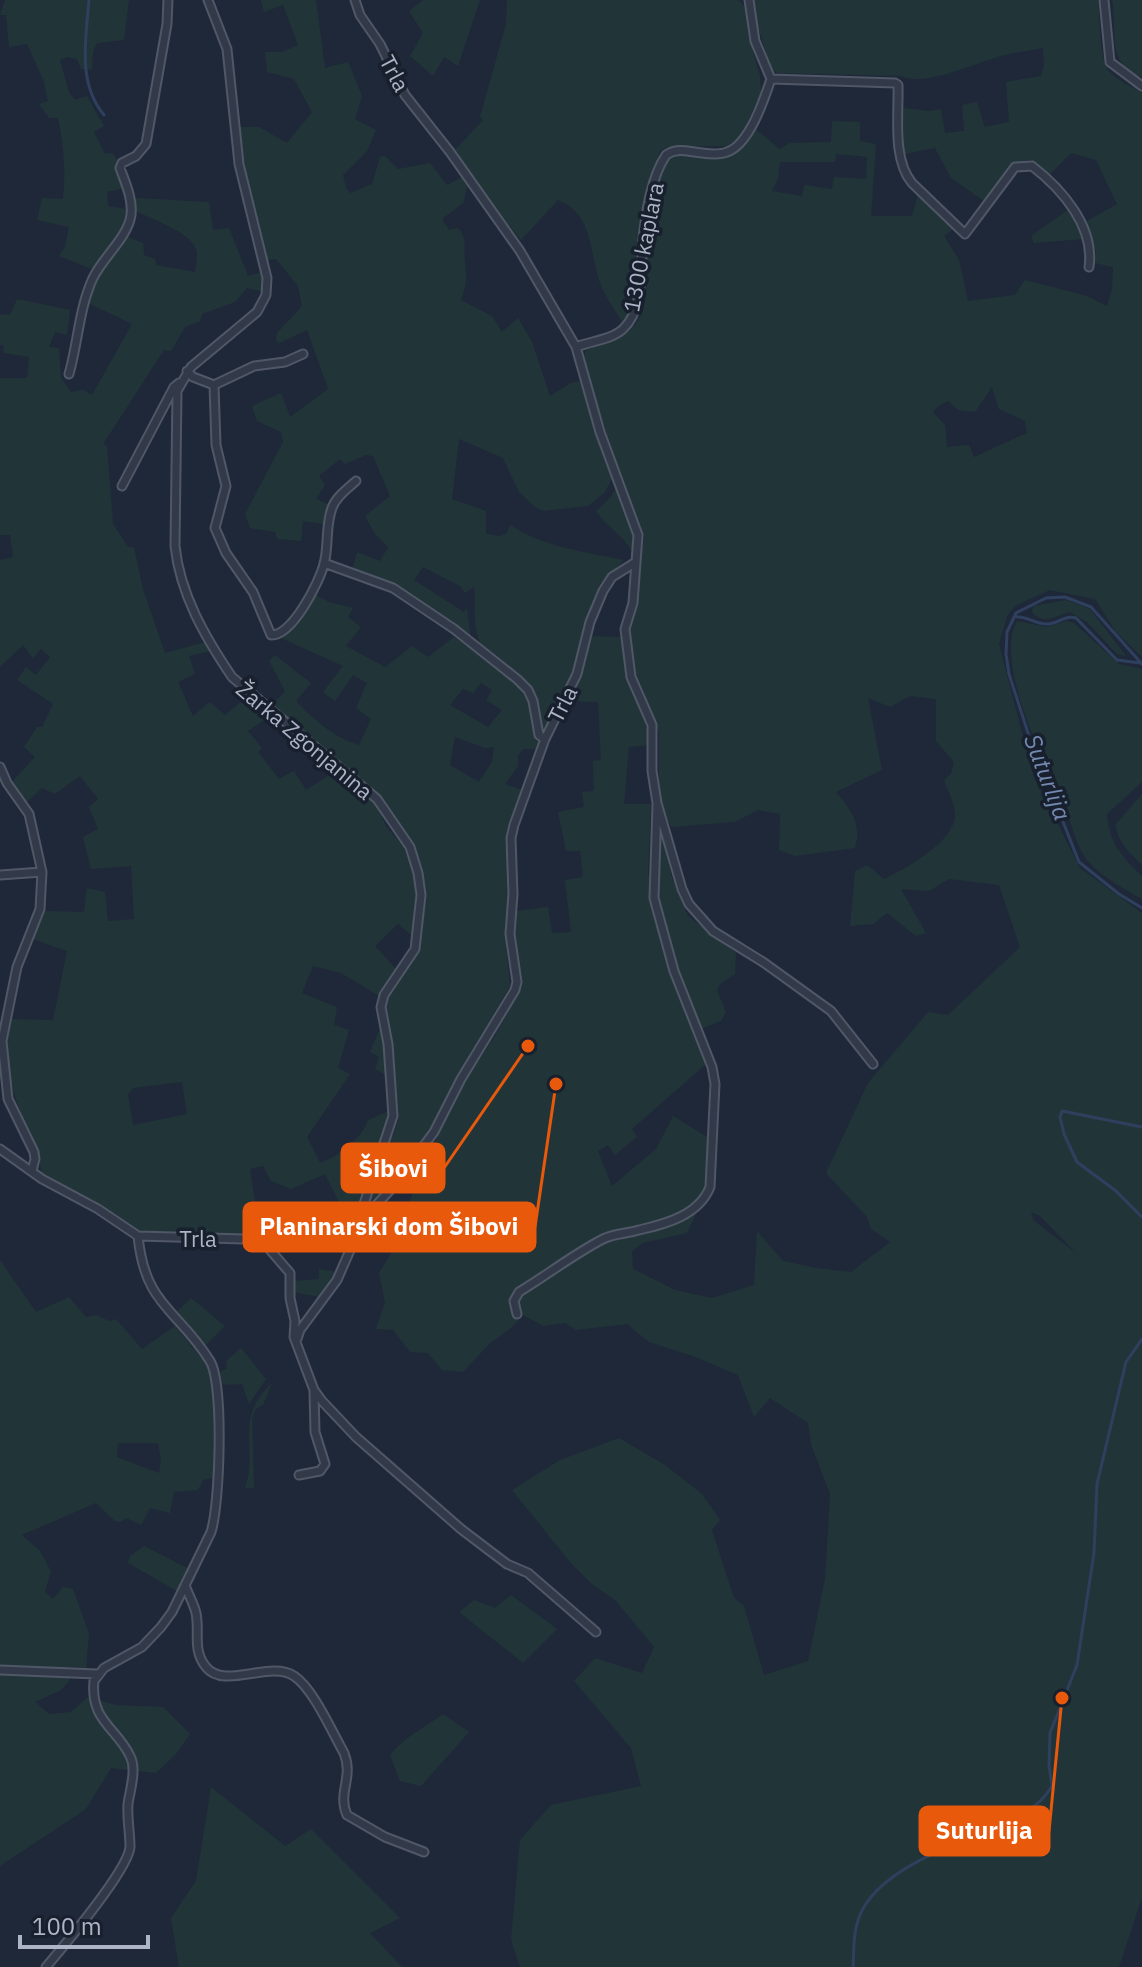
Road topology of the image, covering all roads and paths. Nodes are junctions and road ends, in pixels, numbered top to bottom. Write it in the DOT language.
graph roads {
  1 [pos="168,0"];
  2 [pos="208,0"];
  3 [pos="355,0"];
  4 [pos="749,0"];
  5 [pos="1104,0"];
  6 [pos="771,79"];
  7 [pos="1142,86"];
  8 [pos="1089,267"];
  9 [pos="576,347"];
  10 [pos="303,354"];
  11 [pos="187,371"];
  12 [pos="69,374"];
  13 [pos="181,382"];
  14 [pos="214,385"];
  15 [pos="356,481"];
  16 [pos="122,486"];
  17 [pos="636,562"];
  18 [pos="324,563"];
  19 [pos="545,739"];
  20 [pos="0,767"];
  21 [pos="657,803"];
  22 [pos="42,872"];
  23 [pos="0,875"];
  24 [pos="873,1064"];
  25 [pos="0,1149"];
  26 [pos="32,1171"];
  27 [pos="358,1222"];
  28 [pos="138,1236"];
  29 [pos="265,1244"];
  30 [pos="517,1314"];
  31 [pos="296,1342"];
  32 [pos="314,1390"];
  33 [pos="299,1475"];
  34 [pos="185,1585"];
  35 [pos="596,1632"];
  36 [pos="0,1670"];
  37 [pos="97,1674"];
  38 [pos="424,1852"];
  39 [pos="46,1967"];
  1 -- 12 [label="street"];
  2 -- 11 [label="street, Žarka Zgonjanina"];
  3 -- 9 [label="street, Trla"];
  4 -- 6 [label="street"];
  5 -- 7 [label="street"];
  6 -- 8 [label="street"];
  6 -- 9 [label="street, 1300 kaplara"];
  9 -- 17 [label="street, Trla"];
  10 -- 14 [label="street"];
  11 -- 13 [label="street, Žarka Zgonjanina"];
  11 -- 14 [label="street"];
  13 -- 16 [label="street"];
  13 -- 27 [label="street, Žarka Zgonjanina"];
  14 -- 18 [label="street"];
  15 -- 18 [label="street"];
  17 -- 19 [label="street, Trla"];
  17 -- 21 [label="street"];
  18 -- 19 [label="street"];
  19 -- 27 [label="street, Trla"];
  20 -- 22 [label="street"];
  21 -- 24 [label="street"];
  21 -- 30 [label="street"];
  22 -- 23 [label="street"];
  22 -- 26 [label="street"];
  25 -- 26 [label="street"];
  26 -- 28 [label="street"];
  27 -- 29 [label="street, Trla"];
  27 -- 31 [label="street, Žarka Zgonjanina"];
  28 -- 29 [label="street, Trla"];
  28 -- 34 [label="street"];
  29 -- 31 [label="street"];
  31 -- 32 [label="street"];
  32 -- 33 [label="street"];
  32 -- 35 [label="street"];
  34 -- 37 [label="street"];
  34 -- 38 [label="street"];
  36 -- 37 [label="street"];
  37 -- 39 [label="street"];
}
